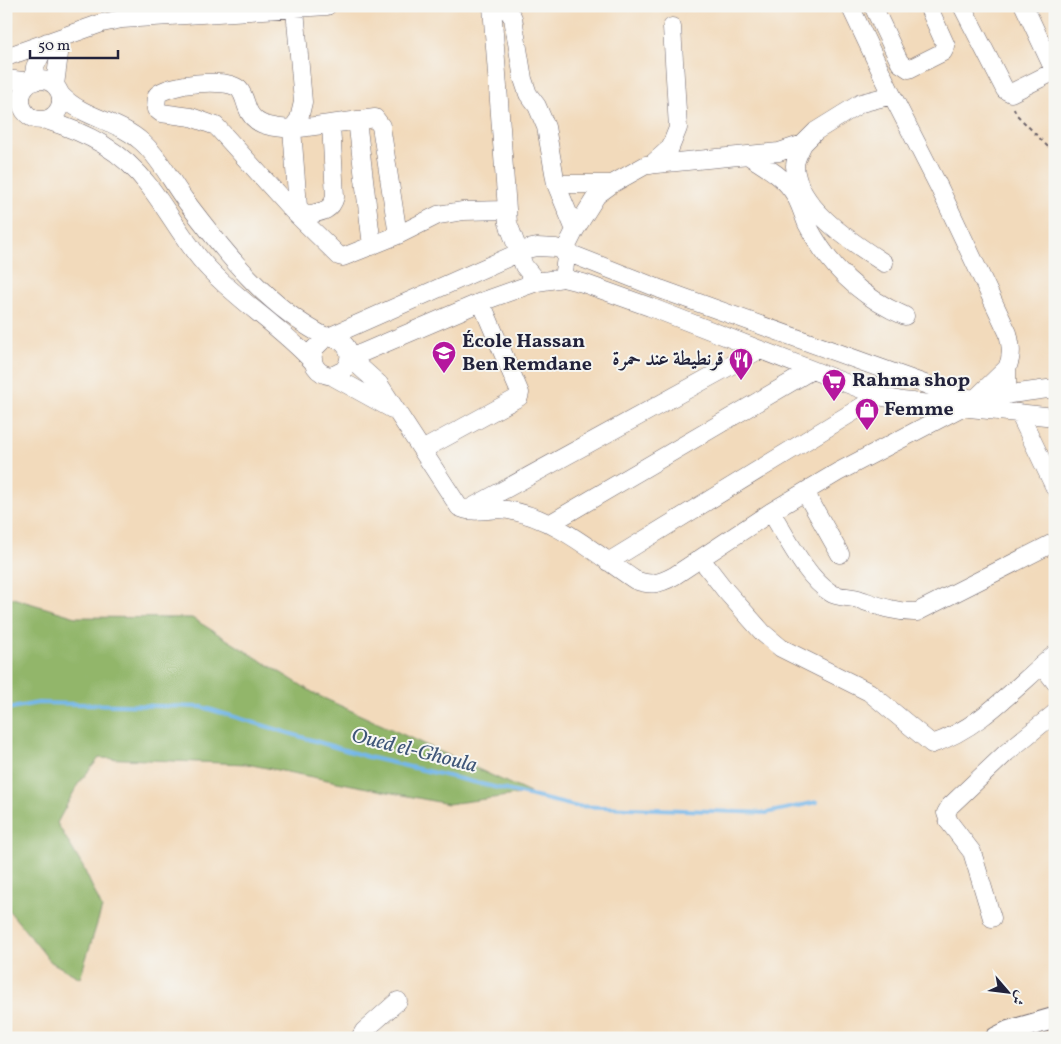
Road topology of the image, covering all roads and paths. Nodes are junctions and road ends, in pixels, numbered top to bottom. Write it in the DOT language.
graph roads {
  1 [pos="327,6"];
  2 [pos="492,6"];
  3 [pos="505,6"];
  4 [pos="850,6"];
  5 [pos="873,6"];
  6 [pos="928,6"];
  7 [pos="962,6"];
  8 [pos="1024,6"];
  9 [pos="295,8"];
  10 [pos="208,10"];
  11 [pos="672,27"];
  12 [pos="54,40"];
  13 [pos="6,56"];
  14 [pos="6,79"];
  15 [pos="32,82"];
  16 [pos="58,90"];
  17 [pos="1011,93"];
  18 [pos="892,95"];
  19 [pos="6,99"];
  20 [pos="22,109"];
  21 [pos="46,120"];
  22 [pos="357,120"];
  23 [pos="331,124"];
  24 [pos="292,129"];
  25 [pos="803,144"];
  26 [pos="1055,154"];
  27 [pos="749,156"];
  28 [pos="651,165"];
  29 [pos="556,184"];
  30 [pos="612,184"];
  31 [pos="295,208"];
  32 [pos="506,210"];
  33 [pos="575,230"];
  34 [pos="398,235"];
  35 [pos="372,246"];
  36 [pos="567,252"];
  37 [pos="519,253"];
  38 [pos="884,263"];
  39 [pos="563,278"];
  40 [pos="537,282"];
  41 [pos="481,302"];
  42 [pos="905,316"];
  43 [pos="329,338"];
  44 [pos="759,350"];
  45 [pos="350,357"];
  46 [pos="313,362"];
  47 [pos="1007,368"];
  48 [pos="810,371"];
  49 [pos="332,376"];
  50 [pos="1055,388"];
  51 [pos="1007,395"];
  52 [pos="879,396"];
  53 [pos="969,403"];
  54 [pos="1019,413"];
  55 [pos="401,416"];
  56 [pos="1055,417"];
  57 [pos="424,449"];
  58 [pos="1055,488"];
  59 [pos="805,492"];
  60 [pos="466,511"];
  61 [pos="771,512"];
  62 [pos="551,524"];
  63 [pos="1055,542"];
  64 [pos="840,554"];
  65 [pos="701,559"];
  66 [pos="608,562"];
  67 [pos="1048,660"];
  68 [pos="1055,682"];
  69 [pos="1055,713"];
  70 [pos="992,918"];
  71 [pos="398,1002"];
  72 [pos="1055,1018"];
  73 [pos="1055,1031"];
  74 [pos="360,1038"];
  75 [pos="996,1038"];
  76 [pos="1031,1038"];
  1 -- 9 [label="street"];
  2 -- 32 [label="street"];
  3 -- 29 [label="street"];
  4 -- 18 [label="street"];
  5 -- 6 [label="street"];
  7 -- 17 [label="street"];
  8 -- 17 [label="street"];
  9 -- 10 [label="street"];
  9 -- 24 [label="street"];
  10 -- 12 [label="street"];
  11 -- 28 [label="street"];
  12 -- 13 [label="street"];
  12 -- 15 [label="street"];
  12 -- 16 [label="street"];
  14 -- 15 [label="street"];
  15 -- 16 [label="street"];
  15 -- 20 [label="street"];
  16 -- 21 [label="street"];
  16 -- 43 [label="street"];
  17 -- 26 [label="path"];
  18 -- 25 [label="street"];
  18 -- 47 [label="street"];
  19 -- 20 [label="street"];
  20 -- 21 [label="street"];
  21 -- 46 [label="street"];
  22 -- 23 [label="street"];
  22 -- 34 [label="street"];
  22 -- 35 [label="street"];
  23 -- 24 [label="street"];
  23 -- 31 [label="street"];
  24 -- 31 [label="street"];
  24 -- 31 [label="street"];
  25 -- 27 [label="street"];
  25 -- 38 [label="street"];
  27 -- 28 [label="street"];
  27 -- 42 [label="street"];
  28 -- 30 [label="street"];
  29 -- 30 [label="street"];
  29 -- 33 [label="street"];
  30 -- 33 [label="street"];
  31 -- 35 [label="street"];
  32 -- 34 [label="street"];
  32 -- 37 [label="street"];
  33 -- 36 [label="street"];
  34 -- 35 [label="street"];
  36 -- 37 [label="street"];
  36 -- 39 [label="street"];
  36 -- 53 [label="street"];
  37 -- 40 [label="street"];
  37 -- 43 [label="street"];
  39 -- 40 [label="street"];
  39 -- 44 [label="street"];
  40 -- 41 [label="street"];
  41 -- 45 [label="street"];
  41 -- 57 [label="street"];
  43 -- 45 [label="street"];
  43 -- 46 [label="street"];
  44 -- 48 [label="street"];
  44 -- 60 [label="street"];
  45 -- 49 [label="street"];
  45 -- 55 [label="street"];
  46 -- 49 [label="street"];
  47 -- 51 [label="street"];
  47 -- 53 [label="street"];
  48 -- 52 [label="street"];
  48 -- 62 [label="street"];
  49 -- 55 [label="street"];
  50 -- 51 [label="street"];
  51 -- 53 [label="street"];
  52 -- 53 [label="street"];
  52 -- 66 [label="street"];
  53 -- 54 [label="street"];
  53 -- 59 [label="street"];
  54 -- 56 [label="street"];
  54 -- 58 [label="street"];
  55 -- 57 [label="street"];
  57 -- 60 [label="street"];
  59 -- 61 [label="street"];
  59 -- 64 [label="street"];
  60 -- 62 [label="street"];
  61 -- 63 [label="street"];
  61 -- 65 [label="street"];
  62 -- 66 [label="street"];
  65 -- 66 [label="street"];
  65 -- 67 [label="street"];
  67 -- 68 [label="street"];
  69 -- 70 [label="street"];
  71 -- 74 [label="street"];
  72 -- 75 [label="main road"];
  73 -- 76 [label="main road"];
}
